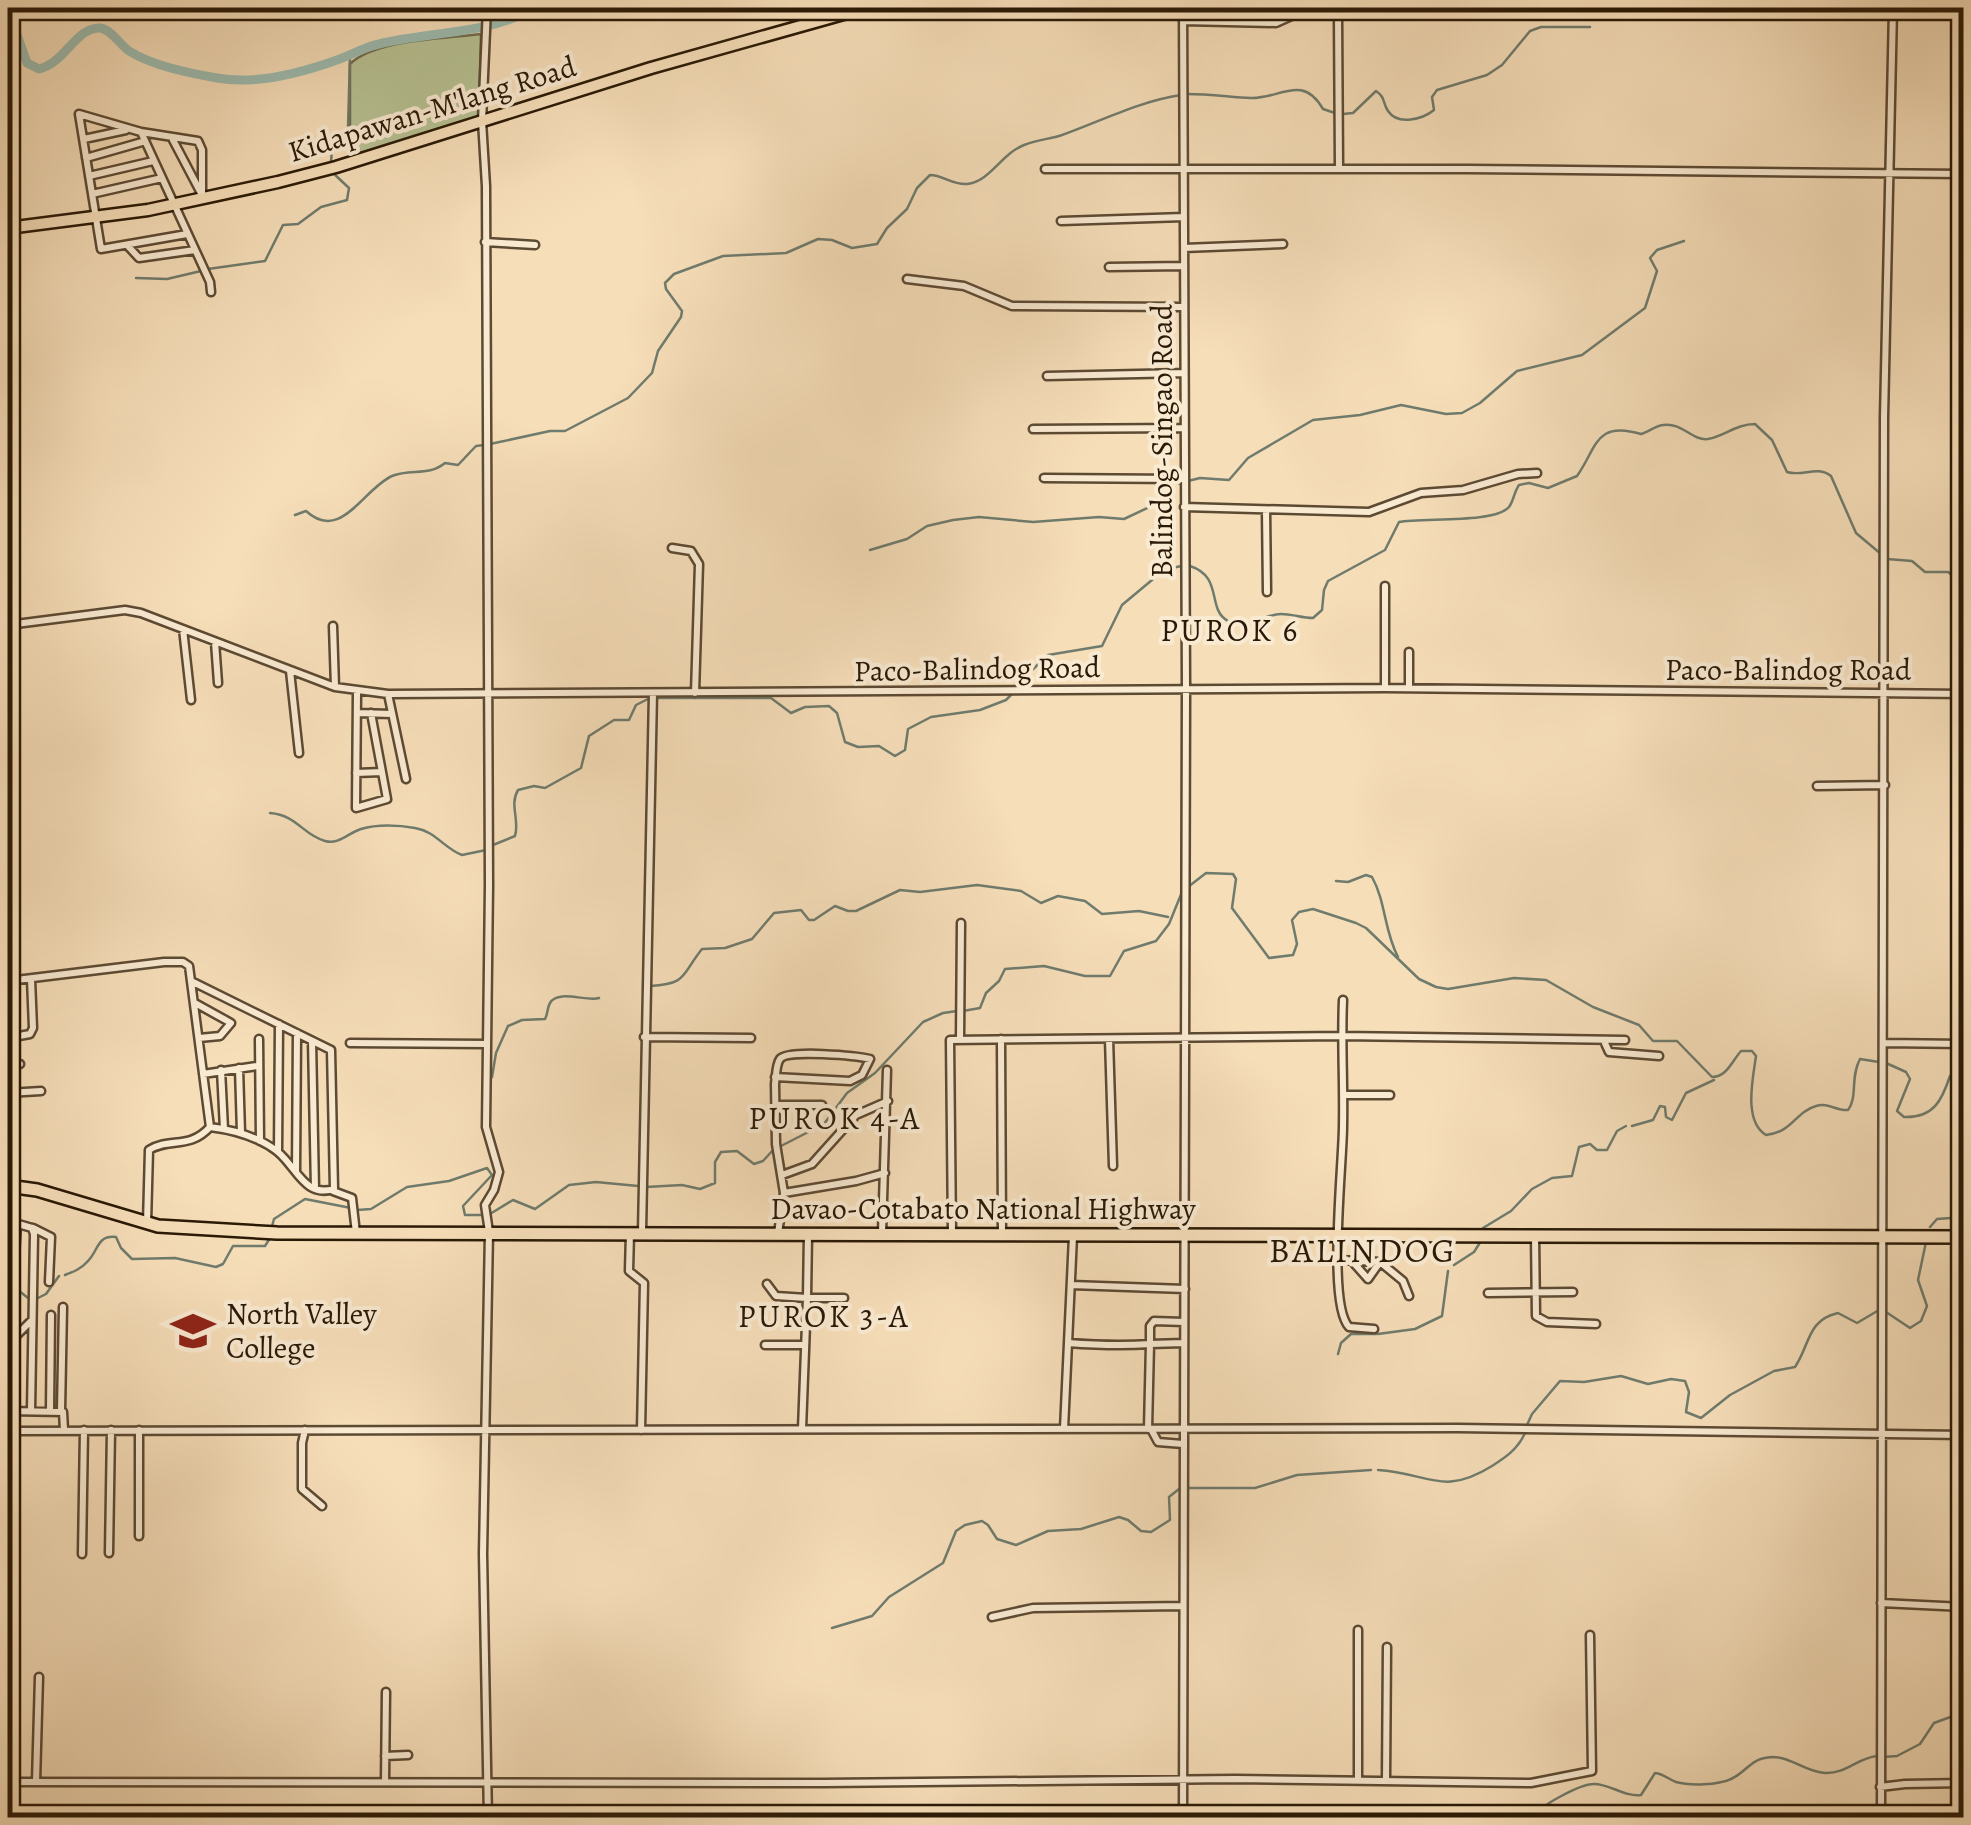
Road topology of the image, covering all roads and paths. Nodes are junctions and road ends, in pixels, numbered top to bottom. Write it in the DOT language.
graph roads {
  1 [pos="865,8"];
  2 [pos="1182,8"];
  3 [pos="1310,8"];
  4 [pos="1893,10"];
  5 [pos="486,12"];
  6 [pos="1338,15"];
  7 [pos="1183,22"];
  8 [pos="482,122"];
  9 [pos="139,131"];
  10 [pos="84,139"];
  11 [pos="173,139"];
  12 [pos="143,142"];
  13 [pos="86,158"];
  14 [pos="153,161"];
  15 [pos="1185,167"];
  16 [pos="1045,169"];
  17 [pos="1339,169"];
  18 [pos="1890,174"];
  19 [pos="1964,174"];
  20 [pos="88,176"];
  21 [pos="162,178"];
  22 [pos="92,194"];
  23 [pos="202,196"];
  24 [pos="174,205"];
  25 [pos="96,217"];
  26 [pos="1184,217"];
  27 [pos="1061,221"];
  28 [pos="8,228"];
  29 [pos="187,234"];
  30 [pos="485,242"];
  31 [pos="1283,244"];
  32 [pos="127,245"];
  33 [pos="535,245"];
  34 [pos="1184,248"];
  35 [pos="195,250"];
  36 [pos="1184,266"];
  37 [pos="1110,268"];
  38 [pos="907,278"];
  39 [pos="211,292"];
  40 [pos="1184,307"];
  41 [pos="1184,374"];
  42 [pos="1047,376"];
  43 [pos="1184,428"];
  44 [pos="1034,429"];
  45 [pos="1537,473"];
  46 [pos="1044,478"];
  47 [pos="1184,479"];
  48 [pos="1184,507"];
  49 [pos="1266,510"];
  50 [pos="672,548"];
  51 [pos="1385,586"];
  52 [pos="1267,592"];
  53 [pos="8,625"];
  54 [pos="334,626"];
  55 [pos="183,629"];
  56 [pos="216,642"];
  57 [pos="1409,652"];
  58 [pos="290,671"];
  59 [pos="218,682"];
  60 [pos="335,687"];
  61 [pos="1186,688"];
  62 [pos="1384,688"];
  63 [pos="1408,688"];
  64 [pos="358,692"];
  65 [pos="487,692"];
  66 [pos="1885,692"];
  67 [pos="652,693"];
  68 [pos="695,693"];
  69 [pos="388,694"];
  70 [pos="1964,694"];
  71 [pos="191,700"];
  72 [pos="357,713"];
  73 [pos="371,713"];
  74 [pos="392,714"];
  75 [pos="299,753"];
  76 [pos="382,772"];
  77 [pos="356,774"];
  78 [pos="406,780"];
  79 [pos="1885,785"];
  80 [pos="1817,786"];
  81 [pos="961,923"];
  82 [pos="31,979"];
  83 [pos="8,981"];
  84 [pos="193,982"];
  85 [pos="1343,1000"];
  86 [pos="195,1003"];
  87 [pos="279,1024"];
  88 [pos="297,1033"];
  89 [pos="644,1036"];
  90 [pos="1342,1036"];
  91 [pos="8,1038"];
  92 [pos="199,1038"];
  93 [pos="751,1038"];
  94 [pos="1184,1038"];
  95 [pos="259,1039"];
  96 [pos="1001,1039"];
  97 [pos="1110,1039"];
  98 [pos="960,1040"];
  99 [pos="1625,1040"];
  100 [pos="312,1041"];
  101 [pos="1604,1041"];
  102 [pos="350,1043"];
  103 [pos="1884,1043"];
  104 [pos="487,1044"];
  105 [pos="1964,1044"];
  106 [pos="1659,1056"];
  107 [pos="20,1064"];
  108 [pos="8,1066"];
  109 [pos="257,1066"];
  110 [pos="239,1068"];
  111 [pos="220,1070"];
  112 [pos="887,1070"];
  113 [pos="203,1074"];
  114 [pos="776,1077"];
  115 [pos="42,1091"];
  116 [pos="8,1094"];
  117 [pos="1343,1095"];
  118 [pos="1390,1095"];
  119 [pos="888,1101"];
  120 [pos="775,1105"];
  121 [pos="822,1105"];
  122 [pos="210,1127"];
  123 [pos="224,1128"];
  124 [pos="241,1134"];
  125 [pos="260,1142"];
  126 [pos="278,1152"];
  127 [pos="1114,1166"];
  128 [pos="296,1171"];
  129 [pos="886,1172"];
  130 [pos="782,1175"];
  131 [pos="8,1186"];
  132 [pos="315,1190"];
  133 [pos="332,1190"];
  134 [pos="784,1193"];
  135 [pos="8,1221"];
  136 [pos="147,1223"];
  137 [pos="17,1224"];
  138 [pos="32,1228"];
  139 [pos="356,1232"];
  140 [pos="490,1232"];
  141 [pos="636,1232"];
  142 [pos="778,1233"];
  143 [pos="808,1233"];
  144 [pos="882,1233"];
  145 [pos="952,1234"];
  146 [pos="1073,1234"];
  147 [pos="1002,1235"];
  148 [pos="1186,1235"];
  149 [pos="1339,1235"];
  150 [pos="1535,1235"];
  151 [pos="1881,1236"];
  152 [pos="1964,1237"];
  153 [pos="15,1257"];
  154 [pos="1338,1260"];
  155 [pos="1352,1261"];
  156 [pos="1380,1262"];
  157 [pos="49,1282"];
  158 [pos="767,1284"];
  159 [pos="1071,1284"];
  160 [pos="1185,1289"];
  161 [pos="1534,1292"];
  162 [pos="1573,1292"];
  163 [pos="1488,1293"];
  164 [pos="1409,1296"];
  165 [pos="807,1298"];
  166 [pos="844,1298"];
  167 [pos="62,1307"];
  168 [pos="51,1315"];
  169 [pos="31,1322"];
  170 [pos="1184,1322"];
  171 [pos="1596,1324"];
  172 [pos="1374,1329"];
  173 [pos="1184,1342"];
  174 [pos="1068,1344"];
  175 [pos="1150,1344"];
  176 [pos="765,1345"];
  177 [pos="805,1345"];
  178 [pos="50,1410"];
  179 [pos="10,1411"];
  180 [pos="31,1411"];
  181 [pos="61,1411"];
  182 [pos="802,1429"];
  183 [pos="1064,1429"];
  184 [pos="1150,1429"];
  185 [pos="1184,1429"];
  186 [pos="8,1430"];
  187 [pos="64,1430"];
  188 [pos="84,1430"];
  189 [pos="111,1430"];
  190 [pos="139,1430"];
  191 [pos="306,1430"];
  192 [pos="486,1430"];
  193 [pos="641,1430"];
  194 [pos="1880,1434"];
  195 [pos="1964,1435"];
  196 [pos="1183,1444"];
  197 [pos="322,1506"];
  198 [pos="139,1536"];
  199 [pos="82,1554"];
  200 [pos="109,1554"];
  201 [pos="1881,1603"];
  202 [pos="1183,1606"];
  203 [pos="1964,1607"];
  204 [pos="992,1617"];
  205 [pos="1358,1630"];
  206 [pos="1590,1635"];
  207 [pos="1387,1647"];
  208 [pos="38,1678"];
  209 [pos="386,1692"];
  210 [pos="408,1755"];
  211 [pos="385,1756"];
  212 [pos="1184,1780"];
  213 [pos="1358,1780"];
  214 [pos="1386,1780"];
  215 [pos="488,1781"];
  216 [pos="8,1782"];
  217 [pos="36,1782"];
  218 [pos="385,1782"];
  219 [pos="1964,1783"];
  220 [pos="1880,1787"];
  221 [pos="488,1818"];
  222 [pos="1184,1818"];
  223 [pos="1881,1818"];
  1 -- 8 [label="main road, Kidapawan-M'lang Road"];
  2 -- 7 [label="street, Balindog-Singao Road"];
  3 -- 7 [label="street"];
  4 -- 18 [label="street"];
  5 -- 8 [label="street"];
  6 -- 17 [label="street"];
  7 -- 15 [label="street, Balindog-Singao Road"];
  8 -- 23 [label="main road, Kidapawan-M'lang Road"];
  8 -- 30 [label="street"];
  9 -- 10 [label="street"];
  9 -- 10 [label="street"];
  9 -- 11 [label="street"];
  9 -- 12 [label="street"];
  10 -- 13 [label="street"];
  11 -- 23 [label="street"];
  11 -- 23 [label="street"];
  12 -- 13 [label="street"];
  12 -- 14 [label="street"];
  13 -- 20 [label="street"];
  14 -- 20 [label="street"];
  14 -- 21 [label="street"];
  15 -- 16 [label="street"];
  15 -- 17 [label="street"];
  15 -- 26 [label="street, Balindog-Singao Road"];
  17 -- 18 [label="street"];
  18 -- 19 [label="street"];
  18 -- 66 [label="street"];
  20 -- 22 [label="street"];
  21 -- 22 [label="street"];
  21 -- 24 [label="street"];
  22 -- 25 [label="street"];
  23 -- 24 [label="main road, Kidapawan-M'lang Road"];
  24 -- 25 [label="main road, Kidapawan-M'lang Road"];
  24 -- 29 [label="street"];
  25 -- 28 [label="main road, Kidapawan-M'lang Road"];
  25 -- 32 [label="street"];
  26 -- 27 [label="street"];
  26 -- 34 [label="street, Balindog-Singao Road"];
  29 -- 32 [label="street"];
  29 -- 35 [label="street"];
  30 -- 33 [label="street"];
  30 -- 65 [label="street"];
  31 -- 34 [label="street"];
  32 -- 35 [label="street"];
  34 -- 36 [label="street, Balindog-Singao Road"];
  35 -- 39 [label="street"];
  36 -- 37 [label="street"];
  36 -- 40 [label="street, Balindog-Singao Road"];
  38 -- 40 [label="street"];
  40 -- 41 [label="street, Balindog-Singao Road"];
  41 -- 42 [label="street"];
  41 -- 43 [label="street, Balindog-Singao Road"];
  43 -- 44 [label="street"];
  43 -- 47 [label="street, Balindog-Singao Road"];
  45 -- 49 [label="street"];
  46 -- 47 [label="street"];
  47 -- 48 [label="street, Balindog-Singao Road"];
  48 -- 49 [label="street"];
  48 -- 61 [label="street, Balindog-Singao Road"];
  49 -- 52 [label="street"];
  50 -- 68 [label="street"];
  51 -- 62 [label="street"];
  53 -- 55 [label="street, Paco-Balindog Road"];
  54 -- 60 [label="street"];
  55 -- 56 [label="street, Paco-Balindog Road"];
  55 -- 71 [label="street"];
  56 -- 58 [label="street, Paco-Balindog Road"];
  56 -- 59 [label="street"];
  57 -- 63 [label="street"];
  58 -- 60 [label="street, Paco-Balindog Road"];
  58 -- 75 [label="street"];
  60 -- 64 [label="street, Paco-Balindog Road"];
  61 -- 62 [label="street, Paco-Balindog Road"];
  61 -- 68 [label="street, Paco-Balindog Road"];
  61 -- 94 [label="street, Balindog-Singao Road"];
  62 -- 63 [label="street, Paco-Balindog Road"];
  63 -- 66 [label="street, Paco-Balindog Road"];
  64 -- 69 [label="street, Paco-Balindog Road"];
  64 -- 72 [label="street"];
  65 -- 67 [label="street, Paco-Balindog Road"];
  65 -- 69 [label="street, Paco-Balindog Road"];
  65 -- 104 [label="street"];
  66 -- 70 [label="street, Paco-Balindog Road"];
  66 -- 79 [label="street"];
  67 -- 68 [label="street, Paco-Balindog Road"];
  67 -- 89 [label="street"];
  69 -- 74 [label="street"];
  72 -- 73 [label="street"];
  72 -- 77 [label="street"];
  73 -- 74 [label="street"];
  73 -- 76 [label="street"];
  74 -- 78 [label="street"];
  76 -- 77 [label="street"];
  76 -- 77 [label="street"];
  79 -- 80 [label="street"];
  79 -- 103 [label="street"];
  81 -- 98 [label="street"];
  82 -- 83 [label="street"];
  82 -- 84 [label="street"];
  82 -- 91 [label="street"];
  84 -- 86 [label="street"];
  84 -- 87 [label="street"];
  85 -- 90 [label="street"];
  86 -- 92 [label="street"];
  86 -- 92 [label="street"];
  87 -- 88 [label="street"];
  87 -- 126 [label="street"];
  88 -- 100 [label="street"];
  88 -- 128 [label="street"];
  89 -- 93 [label="street"];
  89 -- 141 [label="street"];
  90 -- 94 [label="street"];
  90 -- 101 [label="street"];
  90 -- 117 [label="street"];
  92 -- 113 [label="street"];
  94 -- 97 [label="street"];
  94 -- 148 [label="street, Balindog-Singao Road"];
  95 -- 109 [label="street"];
  96 -- 97 [label="street"];
  96 -- 98 [label="street"];
  96 -- 147 [label="street"];
  97 -- 127 [label="street"];
  98 -- 145 [label="street"];
  99 -- 101 [label="street"];
  100 -- 132 [label="street"];
  100 -- 133 [label="street"];
  101 -- 106 [label="street"];
  102 -- 104 [label="street"];
  103 -- 105 [label="street"];
  103 -- 151 [label="street"];
  104 -- 140 [label="street"];
  107 -- 108 [label="street"];
  109 -- 110 [label="street"];
  109 -- 125 [label="street"];
  110 -- 111 [label="street"];
  110 -- 124 [label="street"];
  111 -- 113 [label="street"];
  111 -- 123 [label="street"];
  112 -- 119 [label="street"];
  113 -- 122 [label="street"];
  114 -- 114 [label="street"];
  114 -- 120 [label="street"];
  115 -- 116 [label="street"];
  117 -- 118 [label="street"];
  117 -- 149 [label="street"];
  119 -- 129 [label="street"];
  119 -- 130 [label="street"];
  120 -- 121 [label="street"];
  120 -- 130 [label="street"];
  122 -- 123 [label="street"];
  122 -- 136 [label="street"];
  123 -- 124 [label="street"];
  124 -- 125 [label="street"];
  125 -- 126 [label="street"];
  126 -- 128 [label="street"];
  128 -- 132 [label="street"];
  129 -- 134 [label="street"];
  129 -- 144 [label="street"];
  130 -- 134 [label="street"];
  131 -- 136 [label="highway, Davao-Cotabato National Highway"];
  132 -- 133 [label="street"];
  133 -- 139 [label="street"];
  134 -- 142 [label="street"];
  135 -- 137 [label="street"];
  136 -- 139 [label="highway, Davao-Cotabato National Highway"];
  137 -- 138 [label="street"];
  137 -- 153 [label="street"];
  138 -- 157 [label="street"];
  138 -- 169 [label="street"];
  139 -- 140 [label="highway, Davao-Cotabato National Highway"];
  140 -- 141 [label="highway, Davao-Cotabato National Highway"];
  140 -- 192 [label="street"];
  141 -- 142 [label="highway, Davao-Cotabato National Highway"];
  141 -- 193 [label="street"];
  142 -- 143 [label="highway, Davao-Cotabato National Highway"];
  143 -- 144 [label="highway, Davao-Cotabato National Highway"];
  143 -- 165 [label="street"];
  144 -- 145 [label="highway, Davao-Cotabato National Highway"];
  145 -- 147 [label="highway, Davao-Cotabato National Highway"];
  146 -- 147 [label="highway, Davao-Cotabato National Highway"];
  146 -- 148 [label="highway, Davao-Cotabato National Highway"];
  146 -- 159 [label="street"];
  148 -- 149 [label="highway, Davao-Cotabato National Highway"];
  148 -- 160 [label="street, Balindog-Singao Road"];
  149 -- 150 [label="highway, Davao-Cotabato National Highway"];
  149 -- 154 [label="street"];
  150 -- 151 [label="highway, Davao-Cotabato National Highway"];
  150 -- 161 [label="street"];
  151 -- 152 [label="highway, Davao-Cotabato National Highway"];
  151 -- 194 [label="street"];
  154 -- 155 [label="street"];
  154 -- 172 [label="street"];
  155 -- 156 [label="street"];
  155 -- 156 [label="street"];
  156 -- 164 [label="street"];
  158 -- 165 [label="street"];
  159 -- 160 [label="street"];
  159 -- 174 [label="street"];
  160 -- 170 [label="street, Balindog-Singao Road"];
  161 -- 162 [label="street"];
  161 -- 163 [label="street"];
  161 -- 171 [label="street"];
  165 -- 166 [label="street"];
  165 -- 177 [label="street"];
  167 -- 181 [label="street"];
  168 -- 178 [label="street"];
  169 -- 179 [label="street"];
  169 -- 180 [label="street"];
  170 -- 173 [label="street, Balindog-Singao Road"];
  170 -- 175 [label="street"];
  173 -- 175 [label="street"];
  173 -- 185 [label="street, Balindog-Singao Road"];
  174 -- 175 [label="street"];
  174 -- 183 [label="street"];
  175 -- 184 [label="street"];
  176 -- 177 [label="street"];
  177 -- 182 [label="street"];
  178 -- 180 [label="street"];
  178 -- 181 [label="street"];
  179 -- 180 [label="street"];
  181 -- 187 [label="street"];
  182 -- 183 [label="street"];
  182 -- 193 [label="street"];
  183 -- 184 [label="street"];
  184 -- 185 [label="street"];
  184 -- 196 [label="street"];
  185 -- 194 [label="street"];
  185 -- 196 [label="street, Balindog-Singao Road"];
  186 -- 187 [label="street"];
  187 -- 188 [label="street"];
  188 -- 189 [label="street"];
  188 -- 199 [label="street"];
  189 -- 190 [label="street"];
  189 -- 200 [label="street"];
  190 -- 191 [label="street"];
  190 -- 198 [label="street"];
  191 -- 192 [label="street"];
  191 -- 197 [label="street"];
  192 -- 193 [label="street"];
  192 -- 215 [label="street"];
  194 -- 195 [label="street"];
  194 -- 201 [label="street"];
  196 -- 202 [label="street, Balindog-Singao Road"];
  201 -- 203 [label="street"];
  201 -- 220 [label="street"];
  202 -- 204 [label="street"];
  202 -- 212 [label="street, Balindog-Singao Road"];
  205 -- 213 [label="street"];
  206 -- 214 [label="street"];
  207 -- 214 [label="street"];
  208 -- 217 [label="street"];
  209 -- 211 [label="street"];
  210 -- 211 [label="street"];
  211 -- 218 [label="street"];
  212 -- 213 [label="street"];
  212 -- 215 [label="street"];
  212 -- 222 [label="street, Balindog-Singao Road"];
  213 -- 214 [label="street"];
  215 -- 218 [label="street"];
  215 -- 221 [label="street"];
  216 -- 217 [label="street"];
  217 -- 218 [label="street"];
  219 -- 220 [label="street"];
  220 -- 223 [label="street"];
}
